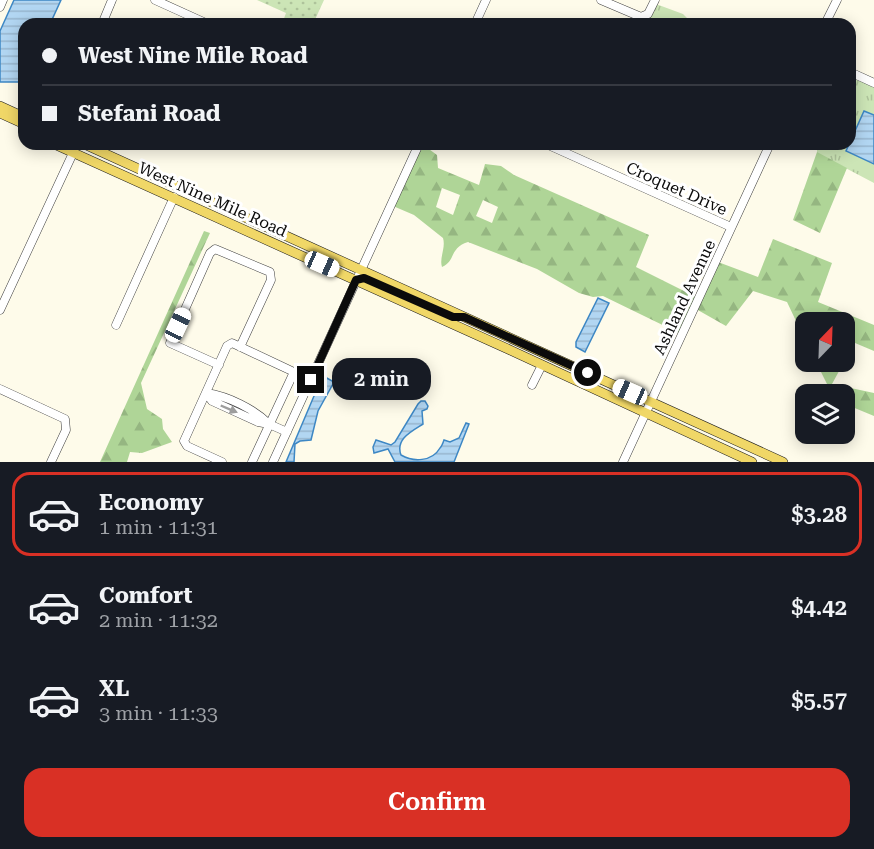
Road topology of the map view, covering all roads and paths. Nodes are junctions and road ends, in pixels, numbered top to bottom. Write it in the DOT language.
graph roads {
  1 [pos="3,0"];
  2 [pos="112,0"];
  3 [pos="155,0"];
  4 [pos="486,0"];
  5 [pos="601,0"];
  6 [pos="655,0"];
  7 [pos="837,0"];
  8 [pos="0,7"];
  9 [pos="104,18"];
  10 [pos="195,18"];
  11 [pos="478,18"];
  12 [pos="828,18"];
  13 [pos="856,75"];
  14 [pos="874,83"];
  15 [pos="0,106"];
  16 [pos="0,113"];
  17 [pos="18,114"];
  18 [pos="0,120"];
  19 [pos="18,121"];
  20 [pos="18,128"];
  21 [pos="67,150"];
  22 [pos="97,150"];
  23 [pos="416,150"];
  24 [pos="559,150"];
  25 [pos="767,150"];
  26 [pos="73,153"];
  27 [pos="170,183"];
  28 [pos="174,197"];
  29 [pos="731,227"];
  30 [pos="255,234"];
  31 [pos="361,270"];
  32 [pos="356,280"];
  33 [pos="0,310"];
  34 [pos="464,317"];
  35 [pos="116,325"];
  36 [pos="240,347"];
  37 [pos="542,364"];
  38 [pos="219,365"];
  39 [pos="294,372"];
  40 [pos="311,380"];
  41 [pos="532,386"];
  42 [pos="0,389"];
  43 [pos="206,393"];
  44 [pos="651,401"];
  45 [pos="645,413"];
  46 [pos="270,424"];
  47 [pos="287,432"];
  48 [pos="757,450"];
  49 [pos="51,462"];
  50 [pos="222,462"];
  51 [pos="252,462"];
  52 [pos="273,462"];
  53 [pos="623,462"];
  54 [pos="752,462"];
  55 [pos="783,462"];
  1 -- 8 [label="street"];
  2 -- 9 [label="street"];
  3 -- 10 [label="street"];
  4 -- 11 [label="street"];
  5 -- 6 [label="street"];
  7 -- 12 [label="street"];
  13 -- 14 [label="street"];
  15 -- 17 [label="main road"];
  16 -- 19 [label="main road"];
  18 -- 20 [label="main road"];
  21 -- 26 [label="main road, West Nine Mile Road"];
  22 -- 27 [label="main road, West Nine Mile Road"];
  23 -- 31 [label="street"];
  24 -- 29 [label="street, Croquet Drive"];
  25 -- 29 [label="street, Ashland Avenue"];
  26 -- 27 [label="main road"];
  26 -- 28 [label="main road, West Nine Mile Road"];
  26 -- 33 [label="street"];
  27 -- 31 [label="main road, West Nine Mile Road"];
  28 -- 30 [label="main road, West Nine Mile Road"];
  28 -- 35 [label="street"];
  29 -- 44 [label="street, Ashland Avenue"];
  30 -- 31 [label="main road"];
  30 -- 32 [label="main road, West Nine Mile Road"];
  31 -- 32 [label="street"];
  31 -- 34 [label="main road, West Nine Mile Road"];
  32 -- 34 [label="main road"];
  32 -- 37 [label="main road, West Nine Mile Road"];
  32 -- 40 [label="street"];
  34 -- 44 [label="main road, West Nine Mile Road"];
  36 -- 38 [label="street"];
  36 -- 38 [label="street"];
  36 -- 39 [label="street"];
  37 -- 41 [label="street"];
  37 -- 44 [label="main road"];
  37 -- 45 [label="main road, West Nine Mile Road"];
  38 -- 43 [label="street"];
  39 -- 40 [label="street"];
  39 -- 46 [label="street"];
  40 -- 47 [label="street"];
  42 -- 49 [label="street"];
  43 -- 46 [label="street"];
  43 -- 50 [label="street"];
  44 -- 45 [label="street, Ashland Avenue"];
  44 -- 48 [label="main road, West Nine Mile Road"];
  45 -- 48 [label="main road"];
  45 -- 53 [label="street, Ashland Avenue"];
  45 -- 54 [label="main road, West Nine Mile Road"];
  46 -- 47 [label="street"];
  46 -- 51 [label="street"];
  47 -- 52 [label="street"];
  48 -- 55 [label="main road, West Nine Mile Road"];
}
